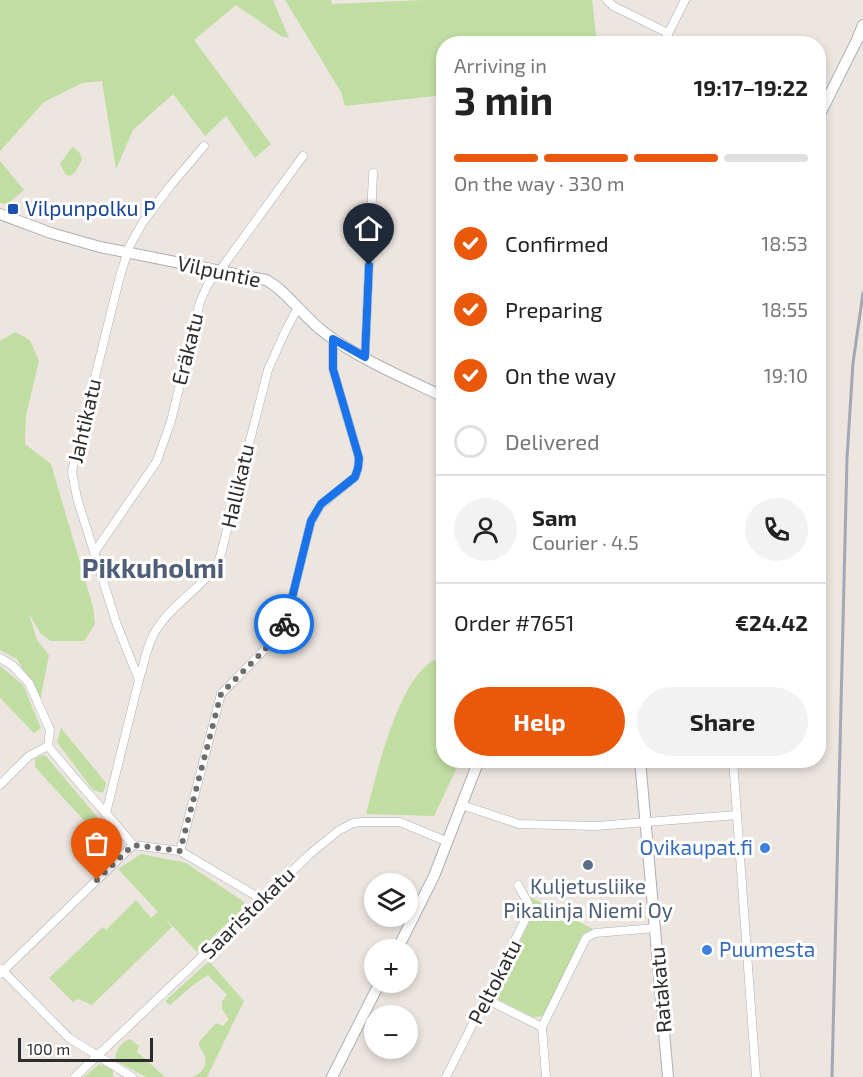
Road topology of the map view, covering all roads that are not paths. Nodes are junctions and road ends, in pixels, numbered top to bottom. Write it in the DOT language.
graph roads {
  1 [pos="607,0"];
  2 [pos="685,0"];
  3 [pos="863,28"];
  4 [pos="668,33"];
  5 [pos="667,36"];
  6 [pos="826,102"];
  7 [pos="204,146"];
  8 [pos="303,156"];
  9 [pos="373,173"];
  10 [pos="0,214"];
  11 [pos="127,254"];
  12 [pos="219,271"];
  13 [pos="297,309"];
  14 [pos="333,339"];
  15 [pos="365,357"];
  16 [pos="436,393"];
  17 [pos="94,553"];
  18 [pos="0,658"];
  19 [pos="139,680"];
  20 [pos="48,746"];
  21 [pos="476,768"];
  22 [pos="641,768"];
  23 [pos="734,768"];
  24 [pos="0,785"];
  25 [pos="462,805"];
  26 [pos="106,813"];
  27 [pos="737,815"];
  28 [pos="646,823"];
  29 [pos="448,842"];
  30 [pos="133,845"];
  31 [pos="180,851"];
  32 [pos="518,885"];
  33 [pos="263,900"];
  34 [pos="656,928"];
  35 [pos="402,939"];
  36 [pos="1,971"];
  37 [pos="374,993"];
  38 [pos="486,999"];
  39 [pos="542,1027"];
  40 [pos="99,1055"];
  41 [pos="75,1077"];
  42 [pos="132,1077"];
  43 [pos="332,1077"];
  44 [pos="446,1077"];
  45 [pos="546,1077"];
  46 [pos="668,1077"];
  47 [pos="756,1077"];
  1 -- 4 [label="street"];
  2 -- 4 [label="street"];
  3 -- 6 [label="street"];
  4 -- 5 [label="street"];
  7 -- 11 [label="street, Jahtikatu"];
  8 -- 12 [label="street, Eräkatu"];
  9 -- 15 [label="street"];
  10 -- 11 [label="street, Vilpuntie"];
  11 -- 12 [label="street, Vilpuntie"];
  11 -- 17 [label="street, Jahtikatu"];
  12 -- 13 [label="street, Vilpuntie"];
  12 -- 17 [label="street, Eräkatu"];
  13 -- 14 [label="street, Vilpuntie"];
  13 -- 19 [label="street, Hallikatu"];
  14 -- 15 [label="street, Vilpuntie"];
  14 -- 31 [label="street"];
  15 -- 16 [label="street, Vilpuntie"];
  17 -- 19 [label="street, Jahtikatu"];
  18 -- 20 [label="street"];
  19 -- 26 [label="street"];
  20 -- 24 [label="street"];
  20 -- 26 [label="street"];
  21 -- 25 [label="street"];
  22 -- 28 [label="street, Ratakatu"];
  23 -- 27 [label="street"];
  25 -- 28 [label="street"];
  25 -- 29 [label="street"];
  26 -- 30 [label="street"];
  27 -- 28 [label="street"];
  27 -- 47 [label="street"];
  28 -- 34 [label="street, Ratakatu"];
  29 -- 33 [label="street, Saaristokatu"];
  29 -- 35 [label="street"];
  30 -- 31 [label="street"];
  30 -- 36 [label="street"];
  31 -- 33 [label="street"];
  32 -- 38 [label="street, Peltokatu"];
  33 -- 40 [label="street, Saaristokatu"];
  34 -- 39 [label="street"];
  34 -- 46 [label="street, Ratakatu"];
  36 -- 40 [label="street"];
  37 -- 43 [label="street"];
  38 -- 39 [label="street"];
  38 -- 44 [label="street, Peltokatu"];
  39 -- 45 [label="street"];
  40 -- 41 [label="street, Saaristokatu"];
  40 -- 42 [label="street"];
}
